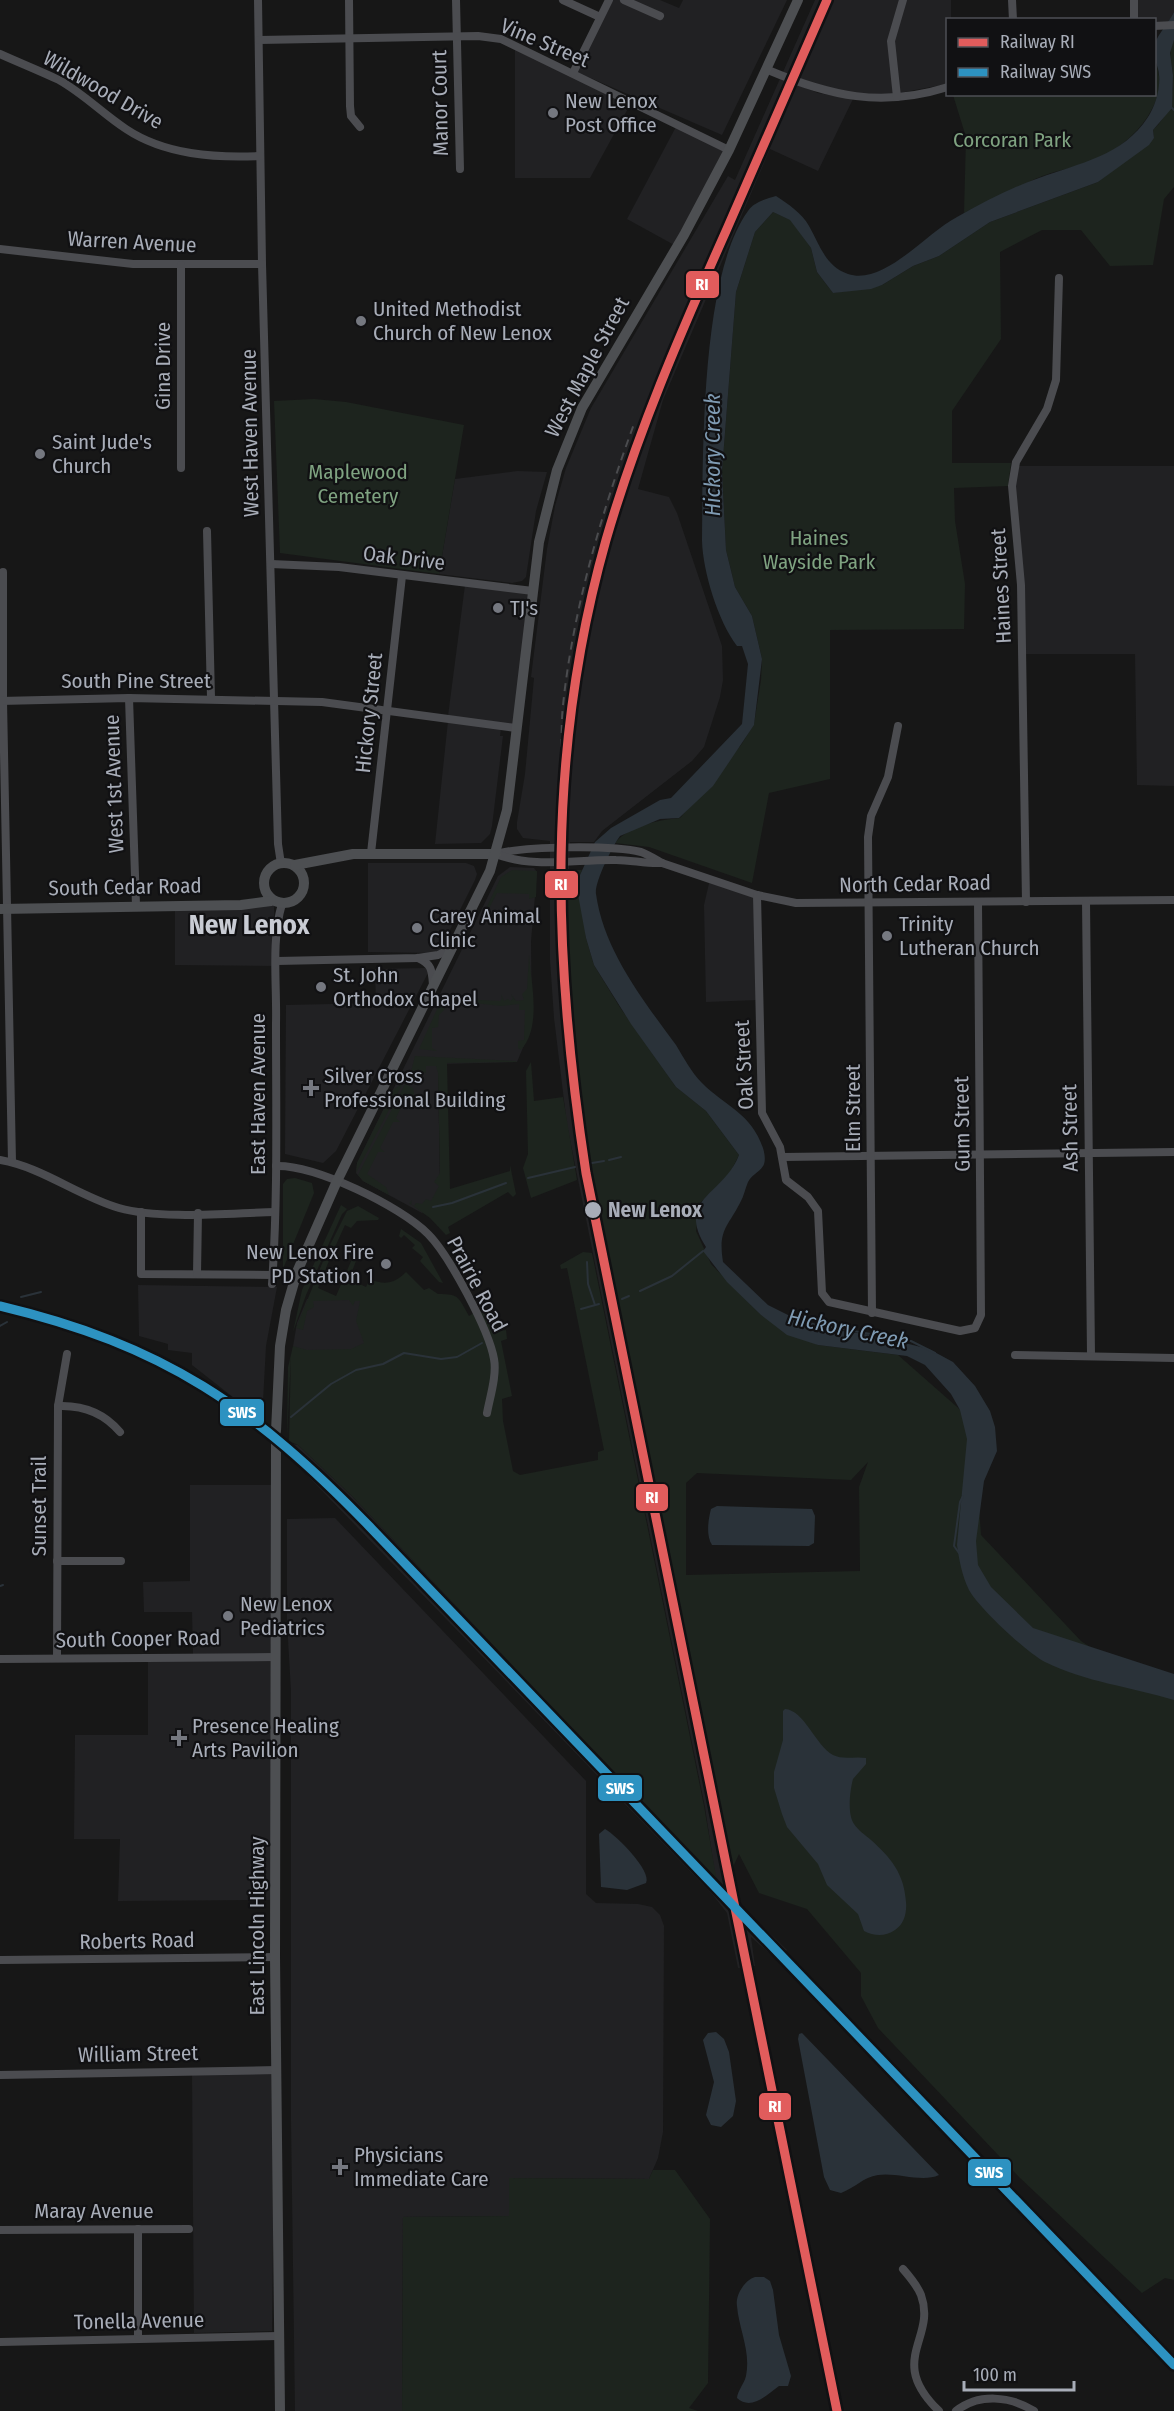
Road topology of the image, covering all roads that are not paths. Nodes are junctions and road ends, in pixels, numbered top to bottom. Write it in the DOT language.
graph roads {
  1 [pos="258,0"];
  2 [pos="349,0"];
  3 [pos="456,0"];
  4 [pos="563,0"];
  5 [pos="609,0"];
  6 [pos="624,0"];
  7 [pos="798,0"];
  8 [pos="903,0"];
  9 [pos="1012,0"];
  10 [pos="1134,0"];
  11 [pos="660,16"];
  12 [pos="600,17"];
  13 [pos="1013,18"];
  14 [pos="1134,18"];
  15 [pos="1174,25"];
  16 [pos="1156,26"];
  17 [pos="457,37"];
  18 [pos="259,40"];
  19 [pos="349,40"];
  20 [pos="0,54"];
  21 [pos="768,70"];
  22 [pos="573,73"];
  23 [pos="946,87"];
  24 [pos="897,98"];
  25 [pos="360,127"];
  26 [pos="729,150"];
  27 [pos="260,156"];
  28 [pos="460,169"];
  29 [pos="0,249"];
  30 [pos="262,264"];
  31 [pos="181,265"];
  32 [pos="1059,278"];
  33 [pos="181,468"];
  34 [pos="207,531"];
  35 [pos="270,564"];
  36 [pos="3,572"];
  37 [pos="402,576"];
  38 [pos="533,591"];
  39 [pos="129,698"];
  40 [pos="211,698"];
  41 [pos="272,700"];
  42 [pos="2,701"];
  43 [pos="387,710"];
  44 [pos="898,726"];
  45 [pos="516,728"];
  46 [pos="371,853"];
  47 [pos="496,854"];
  48 [pos="315,863"];
  49 [pos="662,863"];
  50 [pos="282,864"];
  51 [pos="295,865"];
  52 [pos="303,880"];
  53 [pos="265,888"];
  54 [pos="757,895"];
  55 [pos="1174,900"];
  56 [pos="1086,901"];
  57 [pos="276,902"];
  58 [pos="978,902"];
  59 [pos="1026,902"];
  60 [pos="250,903"];
  61 [pos="870,903"];
  62 [pos="136,905"];
  63 [pos="4,908"];
  64 [pos="452,948"];
  65 [pos="418,957"];
  66 [pos="277,961"];
  67 [pos="434,985"];
  68 [pos="1088,1152"];
  69 [pos="1174,1152"];
  70 [pos="980,1154"];
  71 [pos="871,1156"];
  72 [pos="783,1157"];
  73 [pos="0,1160"];
  74 [pos="12,1162"];
  75 [pos="276,1166"];
  76 [pos="337,1181"];
  77 [pos="141,1212"];
  78 [pos="275,1212"];
  79 [pos="198,1213"];
  80 [pos="197,1274"];
  81 [pos="273,1275"];
  82 [pos="272,1284"];
  83 [pos="872,1313"];
  84 [pos="66,1354"];
  85 [pos="1015,1355"];
  86 [pos="1091,1355"];
  87 [pos="1174,1358"];
  88 [pos="57,1406"];
  89 [pos="487,1413"];
  90 [pos="120,1432"];
  91 [pos="57,1561"];
  92 [pos="121,1561"];
  93 [pos="276,1657"];
  94 [pos="57,1658"];
  95 [pos="0,1659"];
  96 [pos="275,1957"];
  97 [pos="0,1960"];
  98 [pos="278,2070"];
  99 [pos="0,2075"];
  100 [pos="138,2229"];
  101 [pos="189,2229"];
  102 [pos="0,2230"];
  103 [pos="903,2269"];
  104 [pos="279,2336"];
  105 [pos="138,2339"];
  106 [pos="0,2342"];
  107 [pos="280,2411"];
  108 [pos="939,2411"];
  109 [pos="956,2411"];
  110 [pos="1034,2411"];
  1 -- 18 [label="street, West Haven Avenue"];
  2 -- 19 [label="street"];
  3 -- 17 [label="street, Manor Court"];
  4 -- 12 [label="street"];
  5 -- 12 [label="street"];
  6 -- 11 [label="street"];
  7 -- 21 [label="main road, West Maple Street"];
  8 -- 24 [label="street"];
  9 -- 13 [label="street"];
  10 -- 14 [label="street"];
  12 -- 22 [label="street"];
  15 -- 16 [label="street"];
  17 -- 19 [label="street, Vine Street"];
  17 -- 22 [label="street, Vine Street"];
  17 -- 28 [label="street, Manor Court"];
  18 -- 19 [label="street, Vine Street"];
  18 -- 27 [label="street, West Haven Avenue"];
  19 -- 25 [label="street"];
  20 -- 27 [label="street, Wildwood Drive"];
  21 -- 24 [label="street"];
  21 -- 26 [label="main road, West Maple Street"];
  22 -- 26 [label="street, Vine Street"];
  23 -- 24 [label="street"];
  26 -- 38 [label="main road, West Maple Street"];
  27 -- 30 [label="street, West Haven Avenue"];
  29 -- 31 [label="street, Warren Avenue"];
  30 -- 31 [label="street, Warren Avenue"];
  30 -- 35 [label="street, West Haven Avenue"];
  31 -- 33 [label="street, Gina Drive"];
  32 -- 59 [label="street, Haines Street"];
  34 -- 40 [label="street"];
  35 -- 37 [label="street, Oak Drive"];
  35 -- 41 [label="street, West Haven Avenue"];
  36 -- 42 [label="street"];
  37 -- 38 [label="street, Oak Drive"];
  37 -- 43 [label="street, Hickory Street"];
  38 -- 45 [label="main road, West Maple Street"];
  39 -- 40 [label="street, South Pine Street"];
  39 -- 42 [label="street, South Pine Street"];
  39 -- 62 [label="street, West 1st Avenue"];
  40 -- 41 [label="street, South Pine Street"];
  41 -- 43 [label="street, South Pine Street"];
  41 -- 50 [label="street, West Haven Avenue"];
  42 -- 63 [label="street"];
  43 -- 45 [label="street, South Pine Street"];
  43 -- 46 [label="street, Hickory Street"];
  44 -- 61 [label="street, Elm Street"];
  45 -- 47 [label="main road, West Maple Street"];
  46 -- 47 [label="main road, North Cedar Road"];
  46 -- 48 [label="main road, North Cedar Road"];
  47 -- 49 [label="street, North Cedar Road"];
  47 -- 49 [label="street, North Cedar Road"];
  47 -- 64 [label="main road, West Maple Street"];
  48 -- 51 [label="main road, North Cedar Road"];
  48 -- 52 [label="main road"];
  49 -- 54 [label="street, North Cedar Road"];
  50 -- 51 [label="main road"];
  50 -- 53 [label="main road"];
  51 -- 52 [label="main road"];
  52 -- 57 [label="main road"];
  53 -- 57 [label="main road"];
  53 -- 60 [label="main road"];
  54 -- 61 [label="street, North Cedar Road"];
  54 -- 72 [label="street, Oak Street"];
  55 -- 56 [label="street, North Cedar Road"];
  56 -- 59 [label="street, North Cedar Road"];
  56 -- 68 [label="street, Ash Street"];
  57 -- 60 [label="main road, South Cedar Road"];
  57 -- 66 [label="street, East Haven Avenue"];
  58 -- 59 [label="street, North Cedar Road"];
  58 -- 61 [label="street, North Cedar Road"];
  58 -- 70 [label="street, Gum Street"];
  60 -- 62 [label="main road, South Cedar Road"];
  61 -- 71 [label="street, Elm Street"];
  62 -- 63 [label="main road, South Cedar Road"];
  63 -- 74 [label="street"];
  64 -- 65 [label="street"];
  64 -- 67 [label="main road, West Maple Street"];
  65 -- 66 [label="street"];
  65 -- 67 [label="street"];
  66 -- 75 [label="street, East Haven Avenue"];
  67 -- 76 [label="main road, West Maple Street"];
  68 -- 69 [label="street"];
  68 -- 70 [label="street"];
  68 -- 86 [label="street, Ash Street"];
  70 -- 71 [label="street"];
  70 -- 83 [label="street, Gum Street"];
  71 -- 72 [label="street"];
  71 -- 83 [label="street, Elm Street"];
  72 -- 83 [label="street, Oak Street"];
  73 -- 74 [label="street"];
  74 -- 77 [label="street"];
  75 -- 76 [label="street, Prairie Road"];
  75 -- 78 [label="street, East Haven Avenue"];
  76 -- 89 [label="street, Prairie Road"];
  76 -- 93 [label="main road, East Lincoln Highway"];
  77 -- 79 [label="street"];
  77 -- 80 [label="street"];
  78 -- 79 [label="street"];
  78 -- 81 [label="street, East Haven Avenue"];
  79 -- 80 [label="street"];
  80 -- 81 [label="street"];
  81 -- 82 [label="street, East Haven Avenue"];
  84 -- 88 [label="street, Sunset Trail"];
  85 -- 86 [label="street"];
  86 -- 87 [label="street"];
  88 -- 90 [label="street"];
  88 -- 91 [label="street, Sunset Trail"];
  91 -- 92 [label="street"];
  91 -- 94 [label="street, Sunset Trail"];
  93 -- 94 [label="street, South Cooper Road"];
  93 -- 96 [label="main road, East Lincoln Highway"];
  94 -- 95 [label="street, South Cooper Road"];
  96 -- 97 [label="street, Roberts Road"];
  96 -- 98 [label="main road, East Lincoln Highway"];
  98 -- 99 [label="street, William Street"];
  98 -- 104 [label="main road, East Lincoln Highway"];
  100 -- 101 [label="street, Maray Avenue"];
  100 -- 102 [label="street, Maray Avenue"];
  100 -- 105 [label="street"];
  103 -- 108 [label="street"];
  104 -- 105 [label="street, Tonella Avenue"];
  104 -- 107 [label="main road, East Lincoln Highway"];
  105 -- 106 [label="street, Tonella Avenue"];
  109 -- 110 [label="street"];
}
